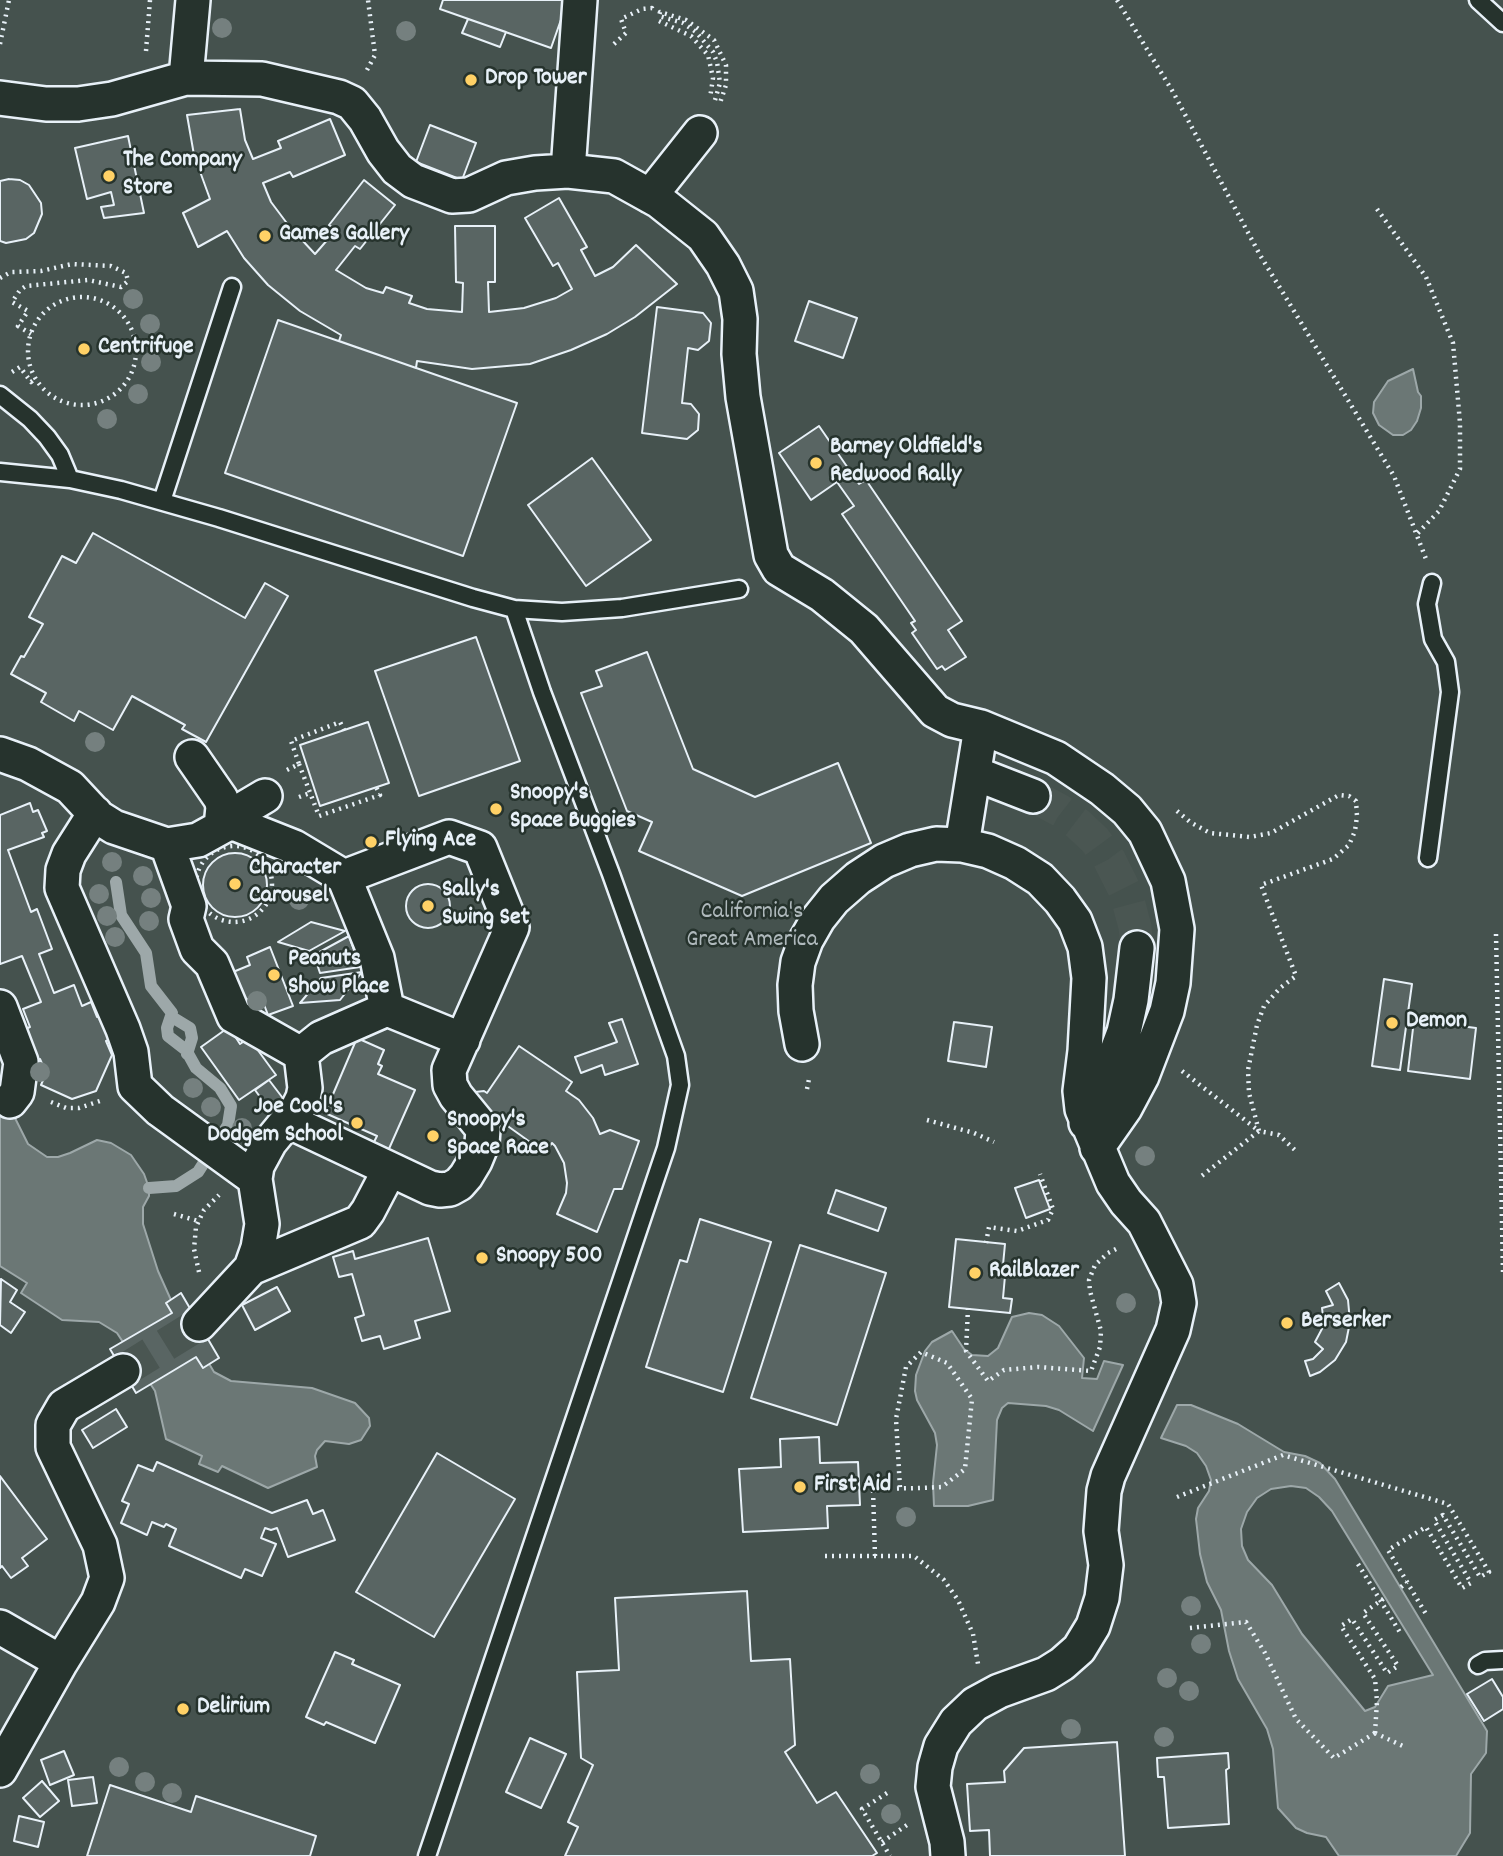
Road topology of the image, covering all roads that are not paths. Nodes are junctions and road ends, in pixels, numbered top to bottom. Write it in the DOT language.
graph roads {
  1 [pos="194,0"];
  2 [pos="580,0"];
  3 [pos="1478,0"];
  4 [pos="1503,23"];
  5 [pos="186,78"];
  6 [pos="0,99"];
  7 [pos="706,117"];
  8 [pos="568,171"];
  9 [pos="650,196"];
  10 [pos="232,286"];
  11 [pos="0,394"];
  12 [pos="0,472"];
  13 [pos="70,479"];
  14 [pos="162,501"];
  15 [pos="1432,583"];
  16 [pos="739,589"];
  17 [pos="513,609"];
  18 [pos="981,727"];
  19 [pos="0,754"];
  20 [pos="192,757"];
  21 [pos="974,773"];
  22 [pos="265,796"];
  23 [pos="1033,796"];
  24 [pos="95,813"];
  25 [pos="216,840"];
  26 [pos="167,845"];
  27 [pos="962,845"];
  28 [pos="1428,858"];
  29 [pos="344,877"];
  30 [pos="1137,948"];
  31 [pos="0,1007"];
  32 [pos="387,1009"];
  33 [pos="463,1040"];
  34 [pos="802,1044"];
  35 [pos="301,1054"];
  36 [pos="10,1101"];
  37 [pos="288,1121"];
  38 [pos="1091,1136"];
  39 [pos="241,1169"];
  40 [pos="390,1169"];
  41 [pos="251,1268"];
  42 [pos="208,1315"];
  43 [pos="123,1371"];
  44 [pos="0,1627"];
  45 [pos="1503,1660"];
  46 [pos="61,1662"];
  47 [pos="1478,1665"];
  48 [pos="0,1770"];
  49 [pos="427,1856"];
  50 [pos="948,1856"];
  1 -- 5 [label="street"];
  2 -- 8 [label="street"];
  3 -- 4 [label="lane"];
  5 -- 6 [label="street"];
  5 -- 8 [label="street"];
  7 -- 9 [label="street"];
  8 -- 9 [label="street"];
  9 -- 18 [label="street"];
  10 -- 14 [label="lane"];
  11 -- 13 [label="lane"];
  12 -- 13 [label="lane"];
  13 -- 14 [label="lane"];
  14 -- 17 [label="lane"];
  15 -- 28 [label="lane"];
  16 -- 17 [label="lane"];
  17 -- 49 [label="lane"];
  18 -- 21 [label="street"];
  18 -- 38 [label="street"];
  19 -- 24 [label="street"];
  20 -- 25 [label="street"];
  21 -- 23 [label="street"];
  21 -- 27 [label="street"];
  22 -- 25 [label="street"];
  24 -- 26 [label="street"];
  24 -- 39 [label="street"];
  25 -- 26 [label="street"];
  25 -- 29 [label="street"];
  26 -- 35 [label="street"];
  27 -- 34 [label="street"];
  27 -- 38 [label="street"];
  29 -- 32 [label="street"];
  29 -- 33 [label="street"];
  30 -- 38 [label="street"];
  31 -- 36 [label="street"];
  32 -- 33 [label="street"];
  32 -- 35 [label="street"];
  33 -- 40 [label="street"];
  35 -- 37 [label="street"];
  37 -- 39 [label="street"];
  37 -- 40 [label="street"];
  38 -- 50 [label="street"];
  39 -- 41 [label="street"];
  40 -- 41 [label="street"];
  41 -- 42 [label="street"];
  43 -- 46 [label="street"];
  44 -- 46 [label="street"];
  45 -- 47 [label="lane"];
  46 -- 48 [label="street"];
}
